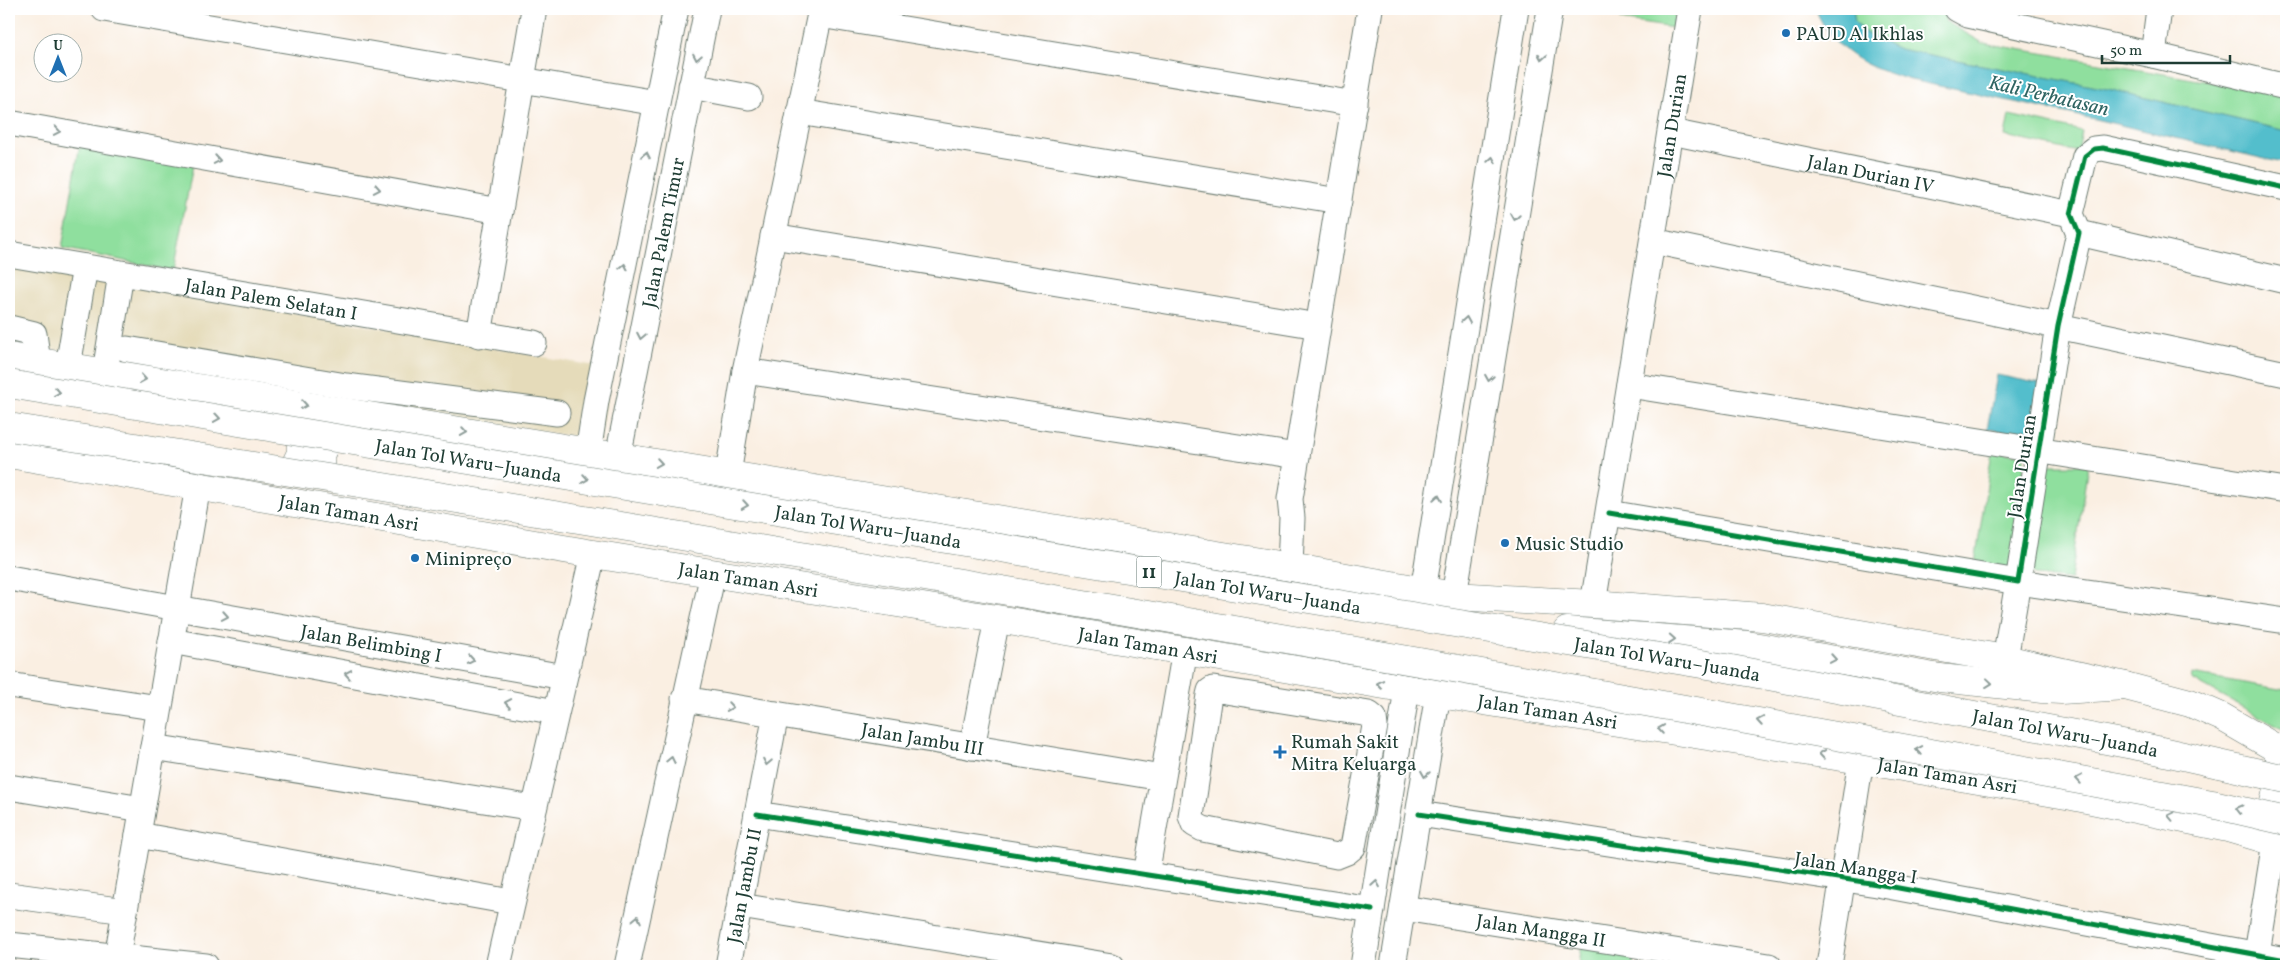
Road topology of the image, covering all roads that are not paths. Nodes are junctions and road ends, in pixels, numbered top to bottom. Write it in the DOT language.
graph roads {
  1 [pos="104,9"];
  2 [pos="534,9"];
  3 [pos="676,9"];
  4 [pos="707,9"];
  5 [pos="1370,9"];
  6 [pos="1516,9"];
  7 [pos="1550,9"];
  8 [pos="1690,9"];
  9 [pos="1957,9"];
  10 [pos="2145,9"];
  11 [pos="2159,9"];
  12 [pos="820,12"];
  13 [pos="2146,54"];
  14 [pos="522,79"];
  15 [pos="691,86"];
  16 [pos="2286,87"];
  17 [pos="749,97"];
  18 [pos="657,103"];
  19 [pos="1355,104"];
  20 [pos="799,112"];
  21 [pos="9,122"];
  22 [pos="1671,132"];
  23 [pos="2286,188"];
  24 [pos="1338,200"];
  25 [pos="500,211"];
  26 [pos="2075,224"];
  27 [pos="773,236"];
  28 [pos="1653,241"];
  29 [pos="9,254"];
  30 [pos="85,267"];
  31 [pos="121,274"];
  32 [pos="2286,281"];
  33 [pos="1318,326"];
  34 [pos="2058,326"];
  35 [pos="9,328"];
  36 [pos="479,334"];
  37 [pos="534,343"];
  38 [pos="127,349"];
  39 [pos="9,357"];
  40 [pos="38,362"];
  41 [pos="68,366"];
  42 [pos="745,371"];
  43 [pos="105,372"];
  44 [pos="2286,374"];
  45 [pos="9,384"];
  46 [pos="1630,385"];
  47 [pos="344,399"];
  48 [pos="557,413"];
  49 [pos="9,427"];
  50 [pos="301,432"];
  51 [pos="330,437"];
  52 [pos="2039,451"];
  53 [pos="588,453"];
  54 [pos="9,454"];
  55 [pos="1297,456"];
  56 [pos="618,457"];
  57 [pos="292,472"];
  58 [pos="728,474"];
  59 [pos="324,477"];
  60 [pos="198,486"];
  61 [pos="2286,490"];
  62 [pos="1609,513"];
  63 [pos="593,554"];
  64 [pos="1281,565"];
  65 [pos="713,574"];
  66 [pos="9,578"];
  67 [pos="2018,582"];
  68 [pos="1423,591"];
  69 [pos="1454,596"];
  70 [pos="1593,604"];
  71 [pos="177,608"];
  72 [pos="997,619"];
  73 [pos="2286,622"];
  74 [pos="1466,624"];
  75 [pos="171,642"];
  76 [pos="1185,650"];
  77 [pos="1231,658"];
  78 [pos="2005,659"];
  79 [pos="564,677"];
  80 [pos="9,684"];
  81 [pos="2125,686"];
  82 [pos="1407,689"];
  83 [pos="1226,690"];
  84 [pos="1438,694"];
  85 [pos="684,699"];
  86 [pos="159,708"];
  87 [pos="556,712"];
  88 [pos="776,714"];
  89 [pos="153,747"];
  90 [pos="972,747"];
  91 [pos="2283,752"];
  92 [pos="1861,760"];
  93 [pos="1162,778"];
  94 [pos="2286,779"];
  95 [pos="9,787"];
  96 [pos="534,808"];
  97 [pos="142,809"];
  98 [pos="757,814"];
  99 [pos="1418,814"];
  100 [pos="138,835"];
  101 [pos="2277,837"];
  102 [pos="1353,846"];
  103 [pos="1381,852"];
  104 [pos="1146,875"];
  105 [pos="1843,879"];
  106 [pos="9,895"];
  107 [pos="511,902"];
  108 [pos="740,906"];
  109 [pos="1403,908"];
  110 [pos="1372,910"];
  111 [pos="125,911"];
  112 [pos="9,945"];
  113 [pos="117,957"];
  114 [pos="2286,960"];
  115 [pos="2255,961"];
  116 [pos="206,966"];
  117 [pos="498,966"];
  118 [pos="627,966"];
  119 [pos="728,966"];
  120 [pos="1112,966"];
  121 [pos="1364,966"];
  122 [pos="1393,966"];
  123 [pos="1769,966"];
  124 [pos="1829,966"];
  1 -- 14 [label="street"];
  2 -- 14 [label="street"];
  3 -- 18 [label="street, Jalan Palem Timur"];
  4 -- 15 [label="street, Jalan Palem Timur, one-way"];
  5 -- 19 [label="street"];
  68 -- 6 [label="street, one-way"];
  7 -- 69 [label="street, one-way"];
  8 -- 22 [label="street, Jalan Durian"];
  9 -- 13 [label="street"];
  10 -- 13 [label="street"];
  11 -- 13 [label="street"];
  12 -- 19 [label="street"];
  12 -- 20 [label="street"];
  13 -- 16 [label="street"];
  14 -- 18 [label="street"];
  14 -- 25 [label="street"];
  15 -- 17 [label="street"];
  15 -- 56 [label="street, Jalan Palem Timur, one-way"];
  53 -- 18 [label="street, Jalan Palem Timur, one-way"];
  19 -- 24 [label="street"];
  20 -- 24 [label="street"];
  20 -- 27 [label="street"];
  21 -- 25 [label="street, one-way"];
  22 -- 26 [label="street, Jalan Durian IV"];
  22 -- 28 [label="street, Jalan Durian"];
  23 -- 26 [label="street, Jalan Durian"];
  24 -- 33 [label="street"];
  25 -- 36 [label="street"];
  26 -- 32 [label="street, Jalan Durian IV"];
  26 -- 34 [label="street, Jalan Durian"];
  27 -- 33 [label="street"];
  27 -- 42 [label="street"];
  28 -- 34 [label="street"];
  28 -- 46 [label="street, Jalan Durian"];
  29 -- 30 [label="street, Jalan Palem Selatan I"];
  30 -- 31 [label="street, Jalan Palem Selatan I"];
  30 -- 41 [label="street"];
  31 -- 36 [label="street, Jalan Palem Selatan I"];
  31 -- 43 [label="street"];
  33 -- 55 [label="street"];
  34 -- 44 [label="street"];
  34 -- 52 [label="street, Jalan Durian"];
  35 -- 40 [label="street"];
  36 -- 37 [label="street, Jalan Palem Selatan I"];
  38 -- 47 [label="street"];
  39 -- 40 [label="main road"];
  40 -- 41 [label="main road"];
  41 -- 43 [label="main road"];
  42 -- 55 [label="street"];
  42 -- 58 [label="street"];
  43 -- 47 [label="main road, one-way"];
  45 -- 50 [label="main road, Jalan Tol Waru–Juanda / 11, one-way, bridge"];
  46 -- 52 [label="street, Jalan Durian"];
  46 -- 62 [label="street, Jalan Durian"];
  47 -- 48 [label="street"];
  47 -- 53 [label="main road, one-way"];
  49 -- 57 [label="main road, 11, bridge"];
  50 -- 51 [label="main road, Jalan Tol Waru–Juanda / 11, bridge"];
  50 -- 57 [label="main road"];
  51 -- 59 [label="main road"];
  51 -- 74 [label="main road, Jalan Tol Waru–Juanda / 11, one-way, bridge"];
  52 -- 61 [label="street, Jalan Durian"];
  52 -- 67 [label="street, Jalan Durian"];
  53 -- 56 [label="main road"];
  54 -- 60 [label="main road, Jalan Taman Asri"];
  55 -- 64 [label="street"];
  56 -- 58 [label="main road, one-way"];
  57 -- 59 [label="main road, 11, bridge"];
  58 -- 64 [label="main road"];
  101 -- 59 [label="main road, 11, one-way, bridge"];
  60 -- 63 [label="main road, Jalan Taman Asri"];
  60 -- 71 [label="street"];
  62 -- 67 [label="street"];
  62 -- 70 [label="street, Jalan Durian"];
  63 -- 65 [label="main road, Jalan Taman Asri"];
  63 -- 79 [label="street"];
  64 -- 68 [label="main road"];
  65 -- 72 [label="main road, Jalan Taman Asri"];
  65 -- 85 [label="street"];
  66 -- 71 [label="street, Jalan Belimbing I"];
  67 -- 73 [label="street"];
  67 -- 78 [label="street, Jalan Durian"];
  68 -- 69 [label="main road"];
  69 -- 70 [label="main road"];
  70 -- 78 [label="main road"];
  71 -- 75 [label="street"];
  71 -- 79 [label="street, Jalan Belimbing I, one-way"];
  72 -- 76 [label="main road, Jalan Taman Asri"];
  72 -- 90 [label="street"];
  74 -- 81 [label="main road, one-way, bridge"];
  74 -- 94 [label="main road, Jalan Tol Waru–Juanda / 11, bridge"];
  75 -- 86 [label="street"];
  87 -- 75 [label="street, Jalan Belimbing I, one-way"];
  76 -- 77 [label="main road, Jalan Taman Asri"];
  76 -- 93 [label="street"];
  82 -- 77 [label="main road, Jalan Taman Asri, one-way"];
  77 -- 83 [label="street"];
  78 -- 81 [label="main road"];
  79 -- 87 [label="street"];
  80 -- 86 [label="street"];
  81 -- 91 [label="main road"];
  82 -- 84 [label="main road, Jalan Taman Asri"];
  82 -- 103 [label="street"];
  83 -- 102 [label="street"];
  83 -- 102 [label="street"];
  92 -- 84 [label="main road, Jalan Taman Asri, one-way"];
  84 -- 99 [label="street, one-way"];
  85 -- 88 [label="street, Jalan Jambu III, one-way"];
  118 -- 85 [label="street, one-way"];
  86 -- 89 [label="street"];
  87 -- 96 [label="street"];
  88 -- 90 [label="street, Jalan Jambu III"];
  88 -- 98 [label="street, Jalan Jambu II, one-way"];
  89 -- 96 [label="street"];
  89 -- 97 [label="street"];
  90 -- 93 [label="street, Jalan Jambu III"];
  91 -- 101 [label="main road"];
  101 -- 92 [label="main road, Jalan Taman Asri, one-way"];
  92 -- 105 [label="street"];
  93 -- 104 [label="street"];
  95 -- 97 [label="street"];
  96 -- 107 [label="street"];
  97 -- 100 [label="street"];
  98 -- 104 [label="street"];
  98 -- 108 [label="street, Jalan Jambu II"];
  99 -- 105 [label="street, Jalan Mangga I"];
  99 -- 109 [label="street"];
  100 -- 107 [label="street"];
  100 -- 111 [label="street"];
  101 -- 115 [label="street"];
  102 -- 103 [label="street"];
  110 -- 103 [label="street, one-way"];
  104 -- 110 [label="street"];
  105 -- 115 [label="street, Jalan Mangga I"];
  105 -- 124 [label="street"];
  106 -- 111 [label="street"];
  107 -- 117 [label="street"];
  108 -- 119 [label="street, Jalan Jambu II"];
  108 -- 120 [label="street"];
  109 -- 122 [label="street"];
  109 -- 123 [label="street, Jalan Mangga II"];
  110 -- 121 [label="street"];
  111 -- 113 [label="street"];
  112 -- 113 [label="street"];
  113 -- 116 [label="street"];
  114 -- 115 [label="street, Jalan Mangga I"];
}
